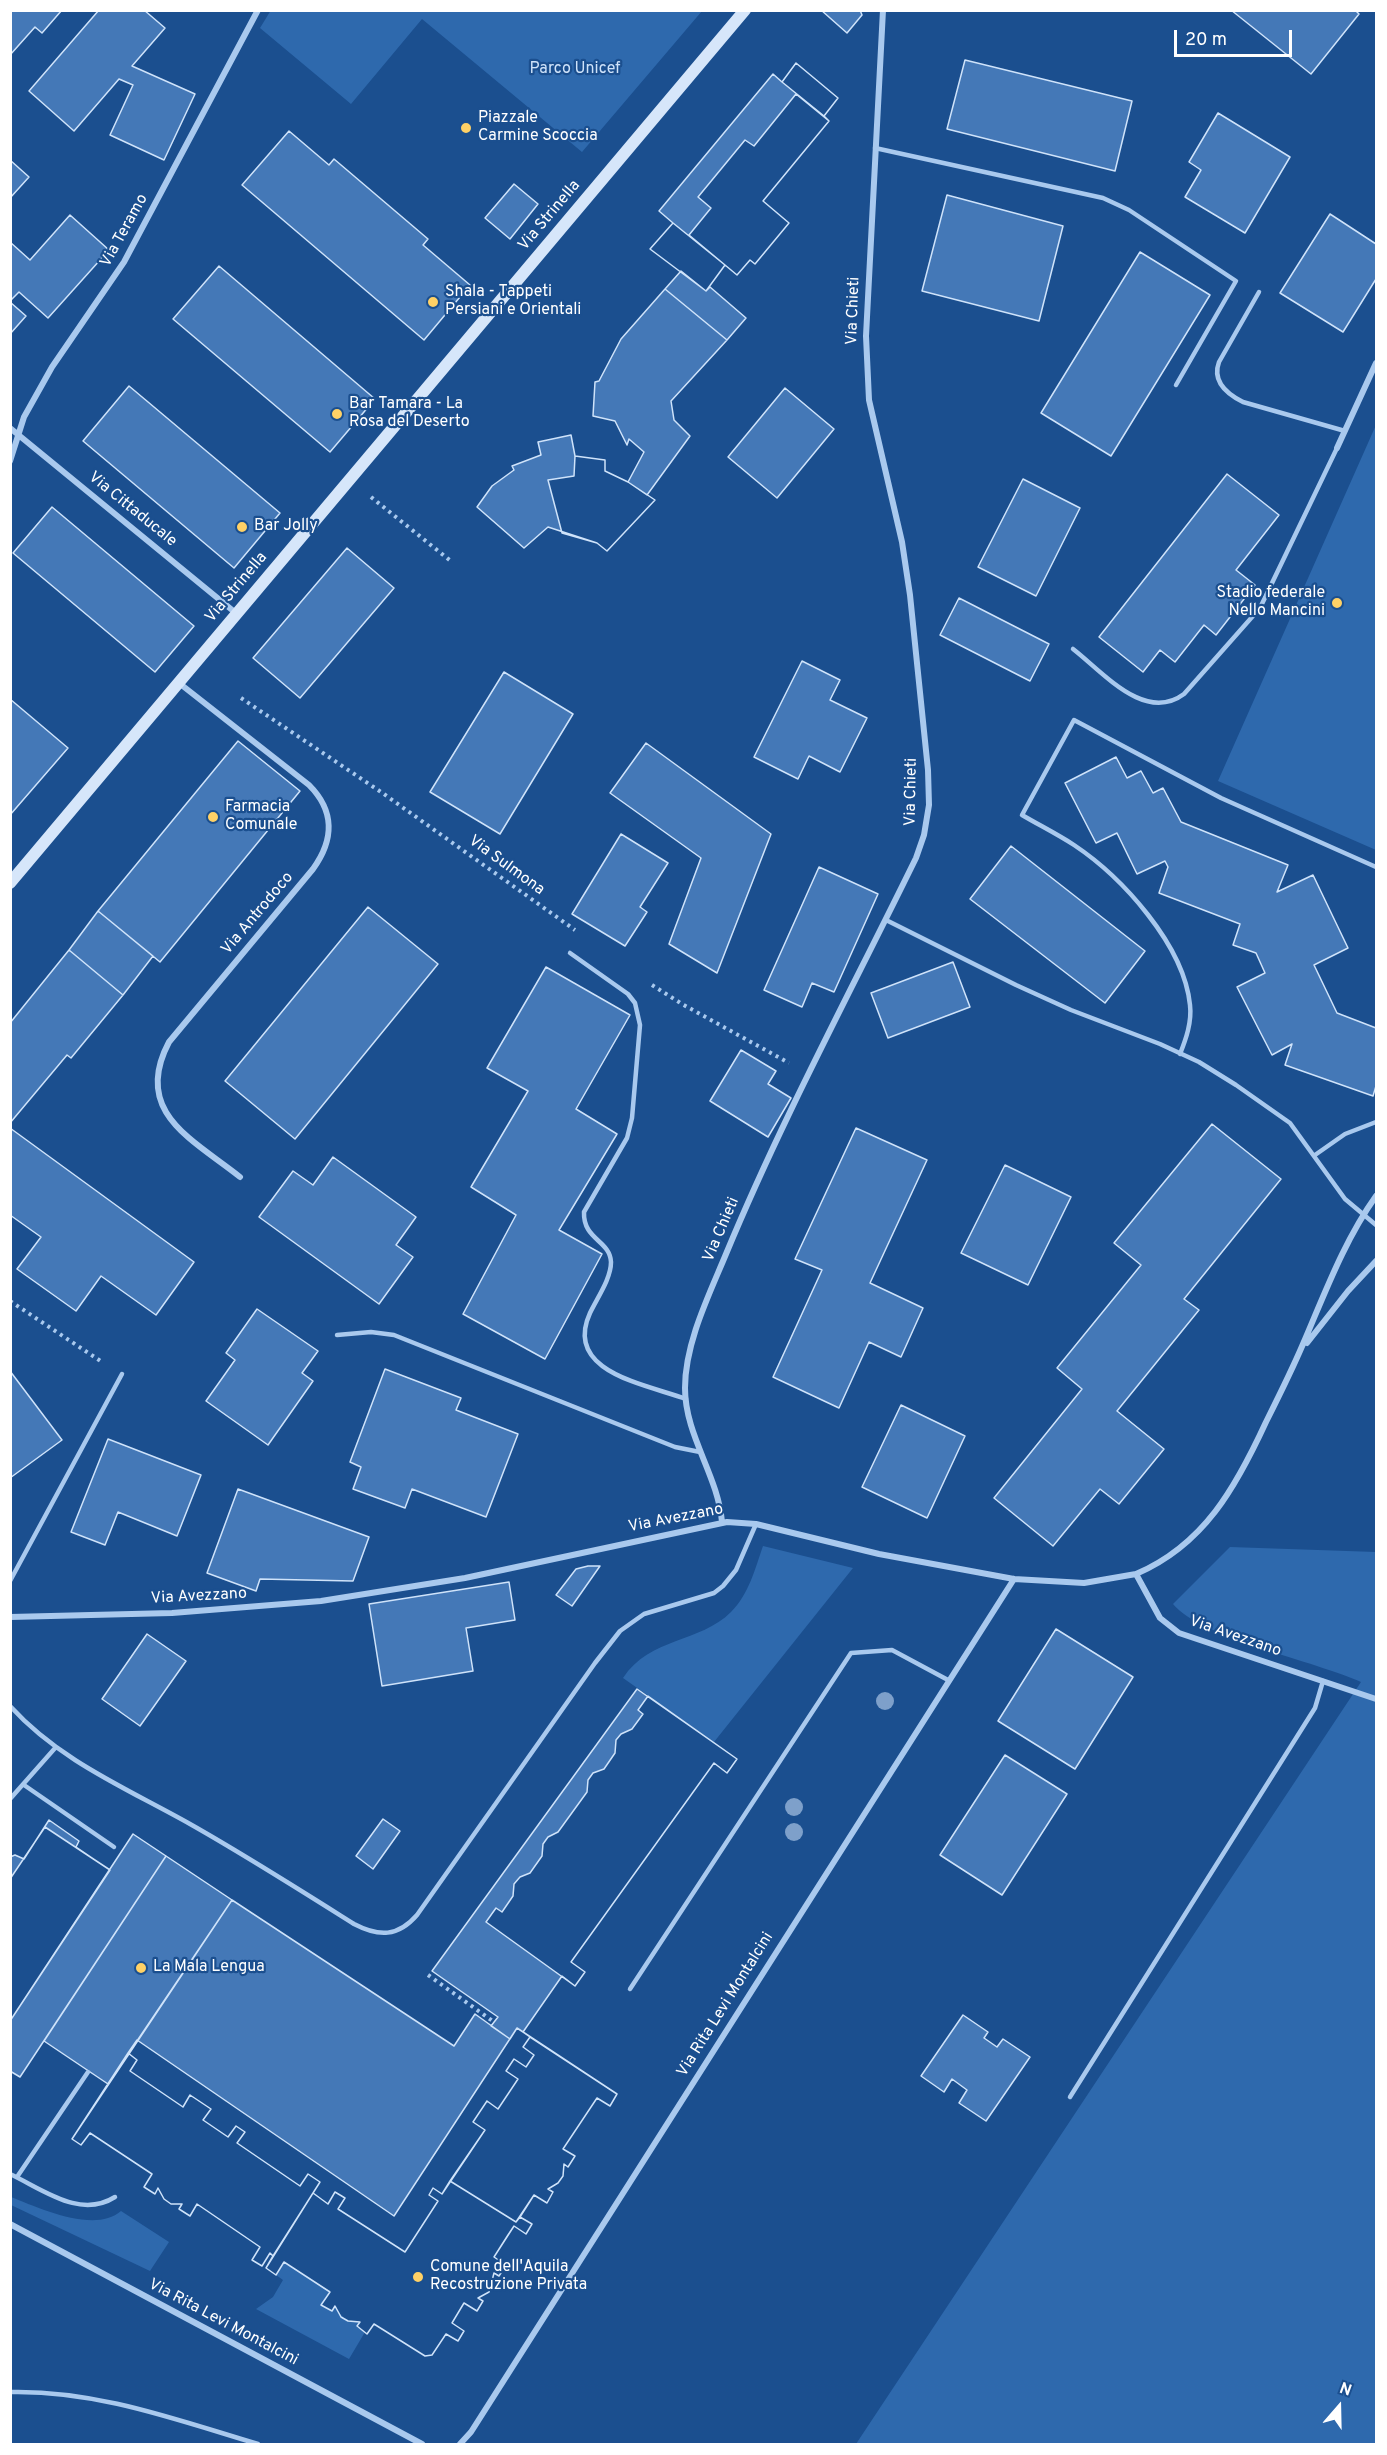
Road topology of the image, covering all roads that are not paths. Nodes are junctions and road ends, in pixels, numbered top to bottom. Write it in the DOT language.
graph roads {
  1 [pos="258,10"];
  2 [pos="745,10"];
  3 [pos="883,10"];
  4 [pos="875,148"];
  5 [pos="1259,292"];
  6 [pos="1377,363"];
  7 [pos="1176,384"];
  8 [pos="10,428"];
  9 [pos="1345,431"];
  10 [pos="17,433"];
  11 [pos="1337,448"];
  12 [pos="10,461"];
  13 [pos="237,614"];
  14 [pos="1073,649"];
  15 [pos="179,683"];
  16 [pos="1377,867"];
  17 [pos="10,883"];
  18 [pos="886,920"];
  19 [pos="570,953"];
  20 [pos="1180,1054"];
  21 [pos="1377,1122"];
  22 [pos="1315,1155"];
  23 [pos="240,1177"];
  24 [pos="1377,1196"];
  25 [pos="1364,1214"];
  26 [pos="1377,1225"];
  27 [pos="1377,1261"];
  28 [pos="337,1335"];
  29 [pos="1298,1356"];
  30 [pos="122,1374"];
  31 [pos="686,1399"];
  32 [pos="700,1452"];
  33 [pos="722,1522"];
  34 [pos="756,1524"];
  35 [pos="1136,1574"];
  36 [pos="1014,1579"];
  37 [pos="10,1581"];
  38 [pos="10,1617"];
  39 [pos="948,1680"];
  40 [pos="1323,1681"];
  41 [pos="1377,1699"];
  42 [pos="10,1706"];
  43 [pos="56,1747"];
  44 [pos="24,1785"];
  45 [pos="10,1799"];
  46 [pos="114,1847"];
  47 [pos="630,1989"];
  48 [pos="88,2072"];
  49 [pos="1070,2097"];
  50 [pos="10,2174"];
  51 [pos="18,2177"];
  52 [pos="115,2197"];
  53 [pos="10,2224"];
  54 [pos="10,2392"];
  55 [pos="409,2438"];
  56 [pos="258,2445"];
  57 [pos="405,2445"];
  58 [pos="422,2445"];
  59 [pos="460,2445"];
  1 -- 10 [label="street, Via Teramo"];
  2 -- 13 [label="main road, Via Strinella"];
  3 -- 4 [label="street, Via Chieti"];
  4 -- 7 [label="lane"];
  4 -- 18 [label="street, Via Chieti"];
  5 -- 9 [label="lane"];
  6 -- 9 [label="street"];
  8 -- 10 [label="street, Via Cittaducale"];
  9 -- 11 [label="street"];
  10 -- 12 [label="street, Via Teramo"];
  10 -- 13 [label="street, Via Cittaducale"];
  11 -- 14 [label="lane"];
  13 -- 15 [label="main road, Via Strinella"];
  15 -- 17 [label="main road, Via Strinella"];
  15 -- 23 [label="street, Via Antrodoco"];
  16 -- 20 [label="lane"];
  18 -- 20 [label="lane"];
  18 -- 31 [label="street, Via Chieti"];
  19 -- 31 [label="lane"];
  20 -- 22 [label="lane"];
  21 -- 22 [label="lane"];
  22 -- 25 [label="lane"];
  24 -- 25 [label="street"];
  25 -- 26 [label="lane"];
  25 -- 29 [label="street"];
  27 -- 29 [label="street"];
  28 -- 32 [label="lane"];
  29 -- 35 [label="street"];
  30 -- 37 [label="lane"];
  31 -- 32 [label="street, Via Chieti"];
  32 -- 33 [label="street, Via Chieti"];
  33 -- 34 [label="street, Via Avezzano"];
  33 -- 38 [label="street, Via Avezzano"];
  34 -- 36 [label="street, Via Avezzano"];
  34 -- 43 [label="lane"];
  35 -- 36 [label="street, Via Avezzano"];
  35 -- 40 [label="street, Via Avezzano"];
  36 -- 39 [label="street, Via Rita Levi Montalcini"];
  39 -- 47 [label="lane"];
  39 -- 59 [label="street, Via Rita Levi Montalcini"];
  40 -- 41 [label="street, Via Avezzano"];
  40 -- 49 [label="lane"];
  42 -- 43 [label="lane"];
  43 -- 44 [label="lane"];
  44 -- 45 [label="lane"];
  44 -- 46 [label="lane"];
  48 -- 51 [label="lane"];
  50 -- 51 [label="lane"];
  51 -- 52 [label="lane"];
  53 -- 55 [label="street, Via Rita Levi Montalcini"];
  54 -- 56 [label="lane"];
  55 -- 57 [label="lane"];
  55 -- 58 [label="street, Via Rita Levi Montalcini"];
}
